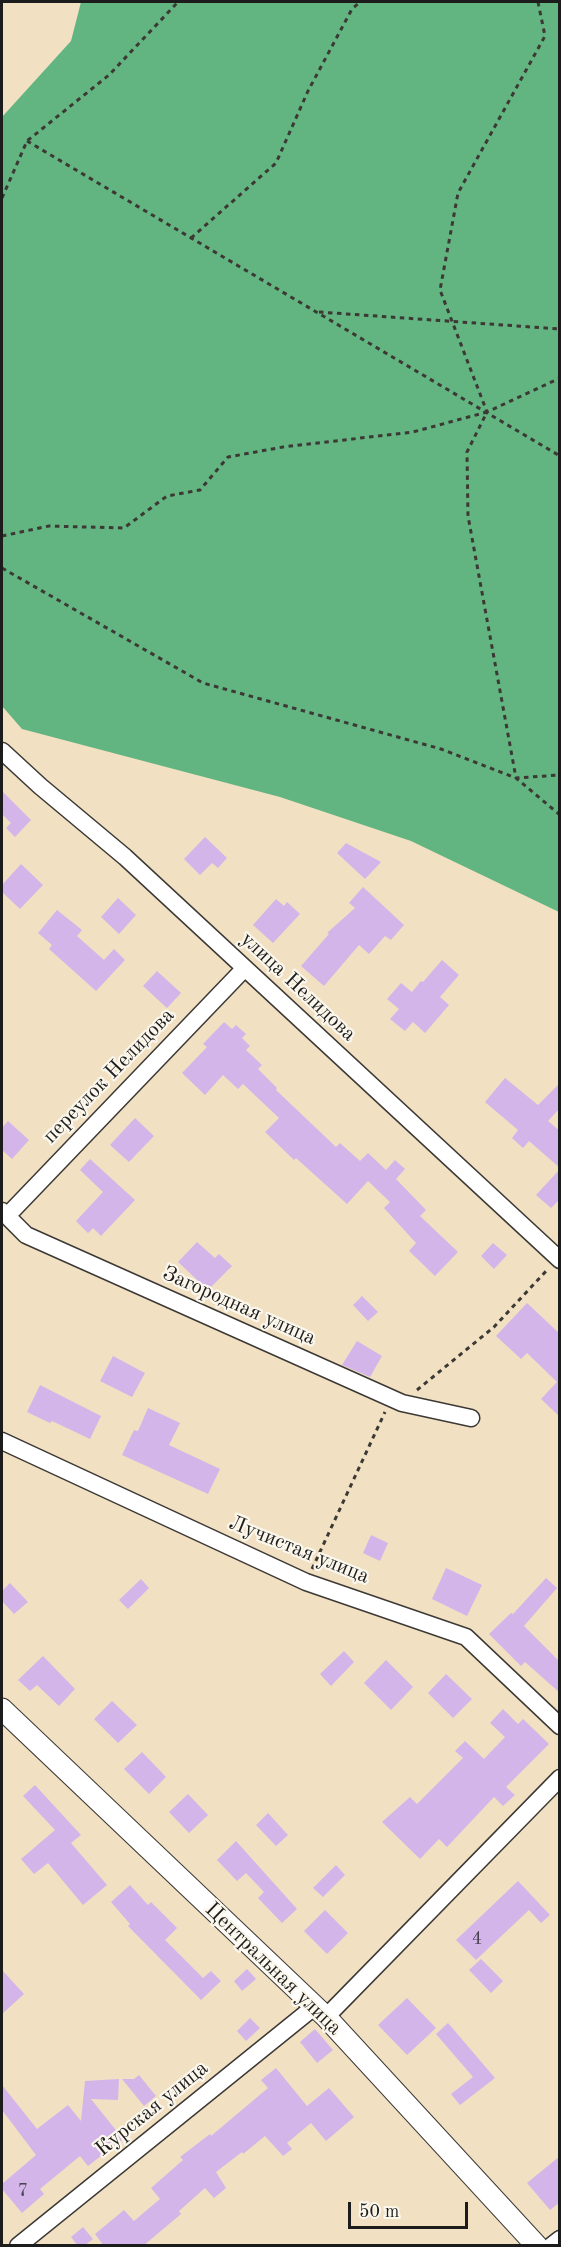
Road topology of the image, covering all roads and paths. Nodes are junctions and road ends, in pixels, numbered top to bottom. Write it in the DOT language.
graph roads {
  1 [pos="178,2"];
  2 [pos="360,2"];
  3 [pos="538,2"];
  4 [pos="27,141"];
  5 [pos="2,198"];
  6 [pos="191,238"];
  7 [pos="317,312"];
  8 [pos="452,322"];
  9 [pos="560,329"];
  10 [pos="560,378"];
  11 [pos="487,412"];
  12 [pos="560,456"];
  13 [pos="2,536"];
  14 [pos="2,568"];
  15 [pos="2,751"];
  16 [pos="560,775"];
  17 [pos="516,778"];
  18 [pos="560,815"];
  19 [pos="244,969"];
  20 [pos="4,1213"];
  21 [pos="560,1260"];
  22 [pos="471,1418"];
  23 [pos="2,1441"];
  24 [pos="2,1709"];
  25 [pos="560,1726"];
  26 [pos="560,1778"];
  27 [pos="320,2012"];
  28 [pos="560,2239"];
  29 [pos="540,2244"];
  30 [pos="18,2246"];
  1 -- 4 [label="path"];
  2 -- 6 [label="path"];
  3 -- 8 [label="path"];
  4 -- 5 [label="path"];
  4 -- 6 [label="path"];
  6 -- 7 [label="path"];
  7 -- 8 [label="path"];
  7 -- 11 [label="path"];
  8 -- 9 [label="path"];
  8 -- 11 [label="path"];
  10 -- 11 [label="path"];
  11 -- 12 [label="path"];
  11 -- 13 [label="path"];
  11 -- 17 [label="path"];
  14 -- 17 [label="path"];
  15 -- 19 [label="street, улица Нелидова"];
  16 -- 17 [label="path"];
  17 -- 18 [label="path"];
  19 -- 20 [label="street, переулок Нелидова"];
  19 -- 21 [label="street, улица Нелидова"];
  20 -- 22 [label="street, Загородная улица"];
  23 -- 25 [label="street, Лучистая улица"];
  24 -- 27 [label="street, Центральная улица"];
  26 -- 27 [label="street, Курская улица"];
  27 -- 29 [label="street, Центральная улица"];
  27 -- 30 [label="street, Курская улица"];
  28 -- 29 [label="street"];
}
